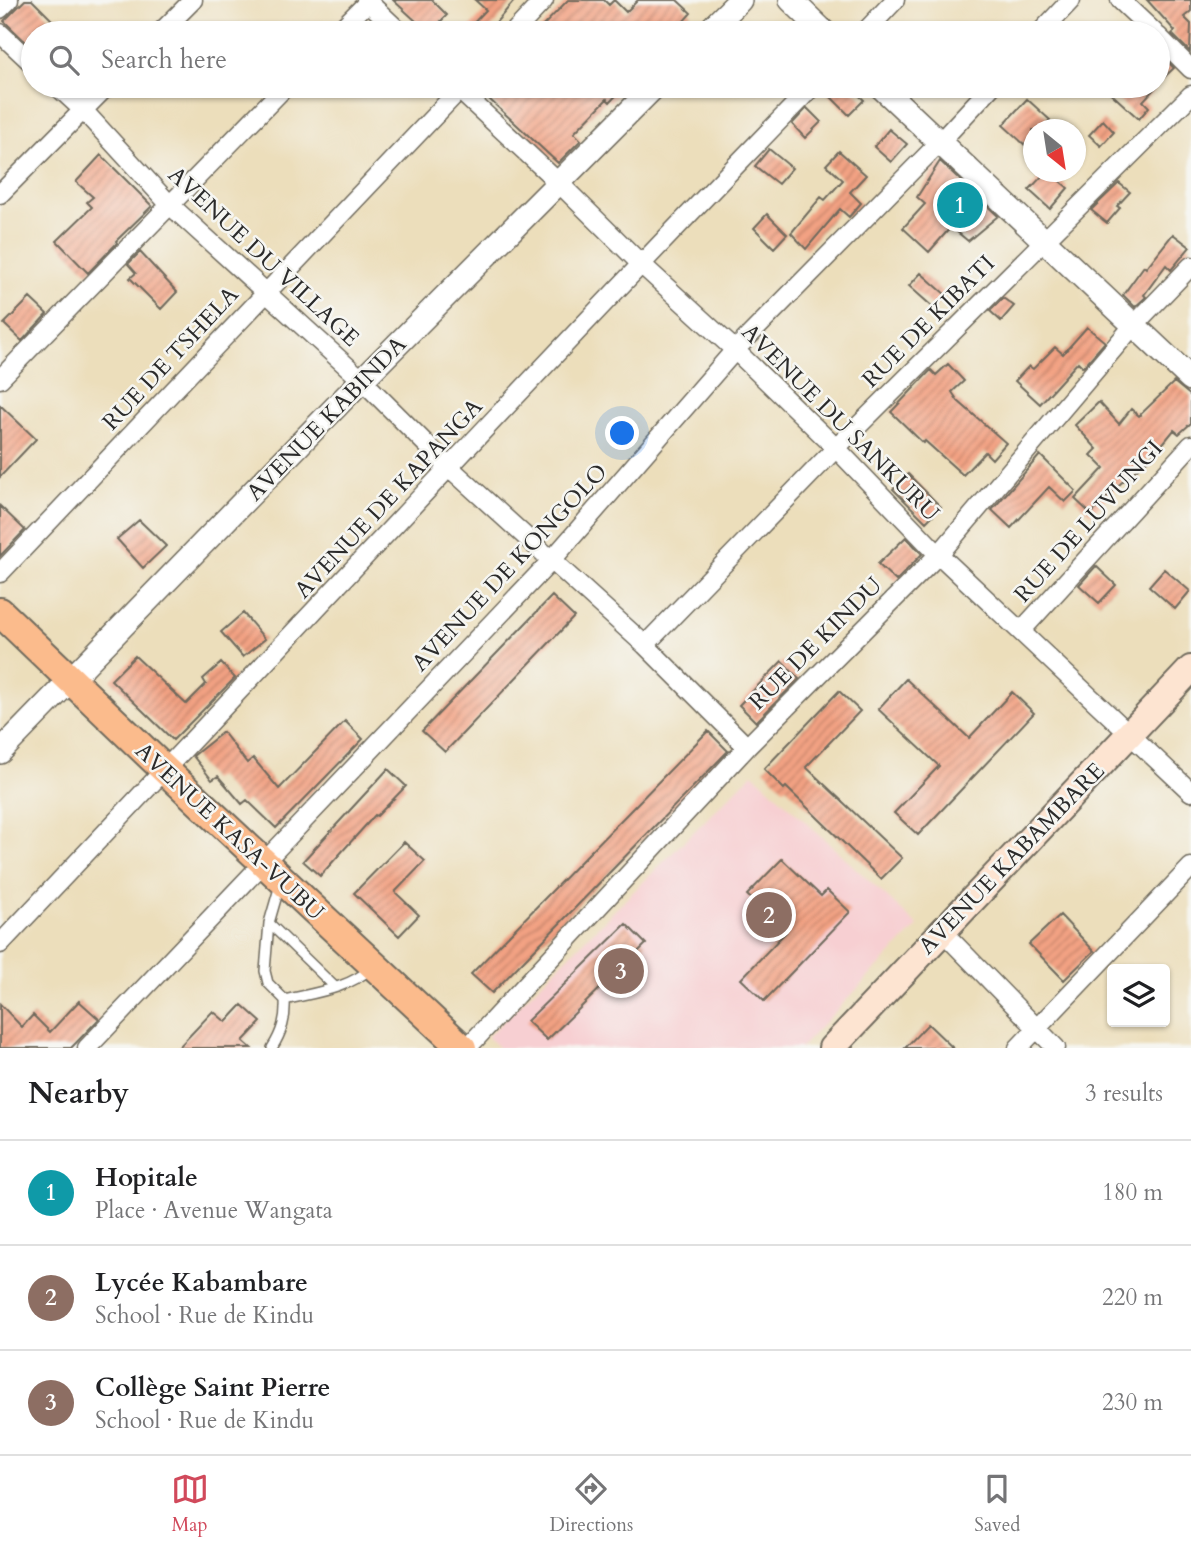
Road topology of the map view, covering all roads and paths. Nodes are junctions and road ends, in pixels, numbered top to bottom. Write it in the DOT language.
graph roads {
  1 [pos="9,0"];
  2 [pos="193,0"];
  3 [pos="544,0"];
  4 [pos="740,0"];
  5 [pos="791,0"];
  6 [pos="895,0"];
  7 [pos="1070,0"];
  8 [pos="1121,0"];
  9 [pos="368,1"];
  10 [pos="0,9"];
  11 [pos="172,21"];
  12 [pos="349,21"];
  13 [pos="389,21"];
  14 [pos="524,21"];
  15 [pos="719,21"];
  16 [pos="813,21"];
  17 [pos="875,21"];
  18 [pos="1051,21"];
  19 [pos="1142,21"];
  20 [pos="0,33"];
  21 [pos="1170,49"];
  22 [pos="21,53"];
  23 [pos="1191,69"];
  24 [pos="1191,95"];
  25 [pos="70,98"];
  26 [pos="95,98"];
  27 [pos="274,98"];
  28 [pos="449,98"];
  29 [pos="470,98"];
  30 [pos="643,98"];
  31 [pos="801,98"];
  32 [pos="893,98"];
  33 [pos="981,98"];
  34 [pos="83,110"];
  35 [pos="940,142"];
  36 [pos="559,183"];
  37 [pos="0,194"];
  38 [pos="170,205"];
  39 [pos="1043,240"];
  40 [pos="640,263"];
  41 [pos="1191,266"];
  42 [pos="266,291"];
  43 [pos="1133,326"];
  44 [pos="736,350"];
  45 [pos="0,379"];
  46 [pos="1191,379"];
  47 [pos="362,380"];
  48 [pos="1191,445"];
  49 [pos="836,448"];
  50 [pos="450,468"];
  51 [pos="939,554"];
  52 [pos="551,561"];
  53 [pos="0,573"];
  54 [pos="0,612"];
  55 [pos="1021,631"];
  56 [pos="645,645"];
  57 [pos="1191,669"];
  58 [pos="71,680"];
  59 [pos="1129,734"];
  60 [pos="747,747"];
  61 [pos="0,752"];
  62 [pos="165,771"];
  63 [pos="1191,792"];
  64 [pos="1191,866"];
  65 [pos="273,871"];
  66 [pos="269,923"];
  67 [pos="941,930"];
  68 [pos="0,944"];
  69 [pos="374,965"];
  70 [pos="335,987"];
  71 [pos="285,1000"];
  72 [pos="1037,1029"];
  73 [pos="87,1048"];
  74 [pos="272,1048"];
  75 [pos="464,1048"];
  76 [pos="832,1048"];
  77 [pos="1018,1048"];
  78 [pos="1056,1048"];
  1 -- 10 [label="street"];
  2 -- 11 [label="street"];
  3 -- 14 [label="street"];
  4 -- 15 [label="street"];
  5 -- 16 [label="street"];
  6 -- 17 [label="street"];
  7 -- 18 [label="street"];
  8 -- 19 [label="street"];
  9 -- 12 [label="street"];
  9 -- 13 [label="street"];
  20 -- 22 [label="street"];
  21 -- 23 [label="street"];
  24 -- 39 [label="street, RUE DE KIBATI"];
  25 -- 34 [label="street, AVENUE DU VILLAGE"];
  26 -- 34 [label="street"];
  27 -- 38 [label="street"];
  28 -- 42 [label="street, RUE DE TSHELA"];
  29 -- 36 [label="street, AVENUE DU SANKURU"];
  30 -- 36 [label="street, AVENUE KABINDA"];
  31 -- 40 [label="street, AVENUE DE KAPANGA"];
  32 -- 35 [label="street"];
  33 -- 35 [label="street, AVENUE DE KONGOLO"];
  34 -- 37 [label="street"];
  34 -- 38 [label="street, AVENUE DU VILLAGE"];
  35 -- 39 [label="street"];
  35 -- 44 [label="street, AVENUE DE KONGOLO"];
  36 -- 40 [label="street, AVENUE DU SANKURU"];
  36 -- 47 [label="street, AVENUE KABINDA"];
  38 -- 42 [label="street, AVENUE DU VILLAGE"];
  38 -- 45 [label="street"];
  39 -- 43 [label="street"];
  39 -- 49 [label="street, RUE DE KIBATI"];
  40 -- 44 [label="street, AVENUE DU SANKURU"];
  40 -- 50 [label="street, AVENUE DE KAPANGA"];
  41 -- 43 [label="street, RUE DE KINDU"];
  42 -- 47 [label="street, AVENUE DU VILLAGE"];
  42 -- 53 [label="street, RUE DE TSHELA"];
  43 -- 46 [label="street"];
  43 -- 51 [label="street, RUE DE KINDU"];
  44 -- 49 [label="street, AVENUE DU SANKURU"];
  44 -- 52 [label="street, AVENUE DE KONGOLO"];
  47 -- 50 [label="street, AVENUE DU VILLAGE"];
  47 -- 58 [label="street, AVENUE KABINDA"];
  48 -- 55 [label="street, RUE DE LUVUNGI"];
  49 -- 51 [label="street, AVENUE DU SANKURU"];
  49 -- 56 [label="street, RUE DE KIBATI"];
  50 -- 52 [label="street, AVENUE DU VILLAGE"];
  50 -- 62 [label="street, AVENUE DE KAPANGA"];
  51 -- 55 [label="street, AVENUE DU SANKURU"];
  51 -- 60 [label="street, RUE DE KINDU"];
  52 -- 56 [label="street, AVENUE DU VILLAGE"];
  52 -- 65 [label="street, AVENUE DE KONGOLO"];
  54 -- 58 [label="main road, AVENUE KASA-VUBU"];
  55 -- 59 [label="street, AVENUE DU SANKURU"];
  56 -- 60 [label="street, AVENUE DU VILLAGE"];
  57 -- 59 [label="main road, AVENUE KABAMBARE"];
  58 -- 61 [label="street, AVENUE KABINDA"];
  58 -- 62 [label="main road, AVENUE KASA-VUBU"];
  59 -- 63 [label="street, AVENUE DU SANKURU"];
  59 -- 67 [label="main road, AVENUE KABAMBARE"];
  60 -- 75 [label="street, RUE DE KINDU"];
  62 -- 65 [label="main road, AVENUE KASA-VUBU"];
  62 -- 68 [label="street, AVENUE DE KAPANGA"];
  64 -- 72 [label="street"];
  65 -- 66 [label="lane"];
  65 -- 69 [label="main road, AVENUE KASA-VUBU"];
  65 -- 73 [label="street, AVENUE DE KONGOLO"];
  66 -- 70 [label="lane"];
  66 -- 71 [label="lane"];
  67 -- 72 [label="street"];
  67 -- 76 [label="main road, AVENUE KABAMBARE"];
  69 -- 70 [label="lane"];
  69 -- 75 [label="main road, AVENUE KASA-VUBU"];
  70 -- 71 [label="lane"];
  71 -- 74 [label="lane"];
  72 -- 77 [label="street"];
  72 -- 78 [label="street"];
}
